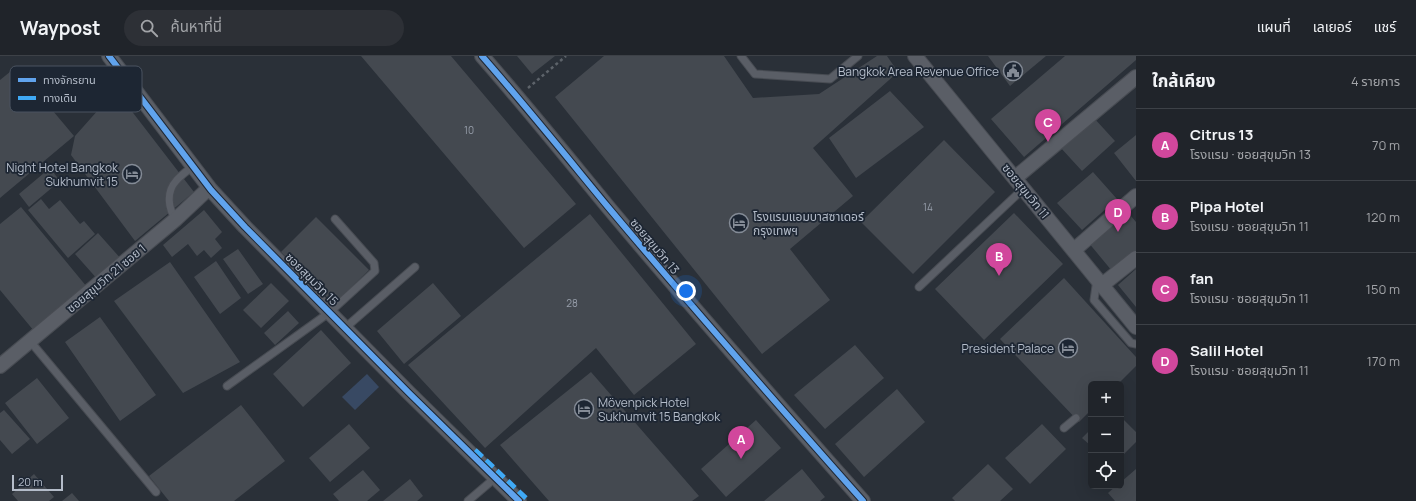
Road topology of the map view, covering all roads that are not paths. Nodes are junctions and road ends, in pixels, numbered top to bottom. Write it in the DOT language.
graph roads {
  1 [pos="109,56"];
  2 [pos="482,56"];
  3 [pos="741,56"];
  4 [pos="846,56"];
  5 [pos="858,56"];
  6 [pos="916,56"];
  7 [pos="851,63"];
  8 [pos="117,66"];
  9 [pos="1136,77"];
  10 [pos="142,100"];
  11 [pos="192,166"];
  12 [pos="1019,183"];
  13 [pos="210,188"];
  14 [pos="1136,196"];
  15 [pos="335,219"];
  16 [pos="176,220"];
  17 [pos="1074,250"];
  18 [pos="1136,258"];
  19 [pos="416,267"];
  20 [pos="1099,282"];
  21 [pos="919,287"];
  22 [pos="330,312"];
  23 [pos="1136,327"];
  24 [pos="346,328"];
  25 [pos="30,341"];
  26 [pos="1136,344"];
  27 [pos="0,366"];
  28 [pos="226,386"];
  29 [pos="1076,418"];
  30 [pos="1064,428"];
  31 [pos="495,478"];
  32 [pos="156,492"];
  33 [pos="468,501"];
  34 [pos="519,501"];
  35 [pos="863,501"];
  1 -- 8 [label="street, ซอยสุขุมวิท 15"];
  2 -- 35 [label="street, ซอยสุขุมวิท 13"];
  3 -- 7 [label="lane"];
  4 -- 7 [label="lane"];
  5 -- 7 [label="lane"];
  6 -- 12 [label="street, ซอยสุขุมวิท 11"];
  9 -- 12 [label="street"];
  10 -- 11 [label="street, ซอยสุขุมวิท 15"];
  11 -- 13 [label="street, ซอยสุขุมวิท 15"];
  11 -- 16 [label="lane"];
  12 -- 17 [label="street, ซอยสุขุมวิท 11"];
  12 -- 21 [label="lane"];
  13 -- 16 [label="street, ซอยสุขุมวิท 21 ซอย 1"];
  13 -- 22 [label="street, ซอยสุขุมวิท 15"];
  14 -- 17 [label="street"];
  15 -- 22 [label="lane"];
  16 -- 25 [label="street, ซอยสุขุมวิท 21 ซอย 1"];
  17 -- 20 [label="street, ซอยสุขุมวิท 11"];
  18 -- 20 [label="street"];
  19 -- 24 [label="lane"];
  20 -- 23 [label="street, ซอยสุขุมวิท 11"];
  20 -- 26 [label="lane"];
  22 -- 24 [label="street, ซอยสุขุมวิท 15"];
  22 -- 28 [label="lane"];
  24 -- 31 [label="street, ซอยสุขุมวิท 15"];
  25 -- 27 [label="street, ซอยสุขุมวิท 21 ซอย 1"];
  25 -- 32 [label="lane"];
  29 -- 30 [label="lane"];
  31 -- 33 [label="lane"];
  31 -- 34 [label="street, ซอยสุขุมวิท 15"];
}
